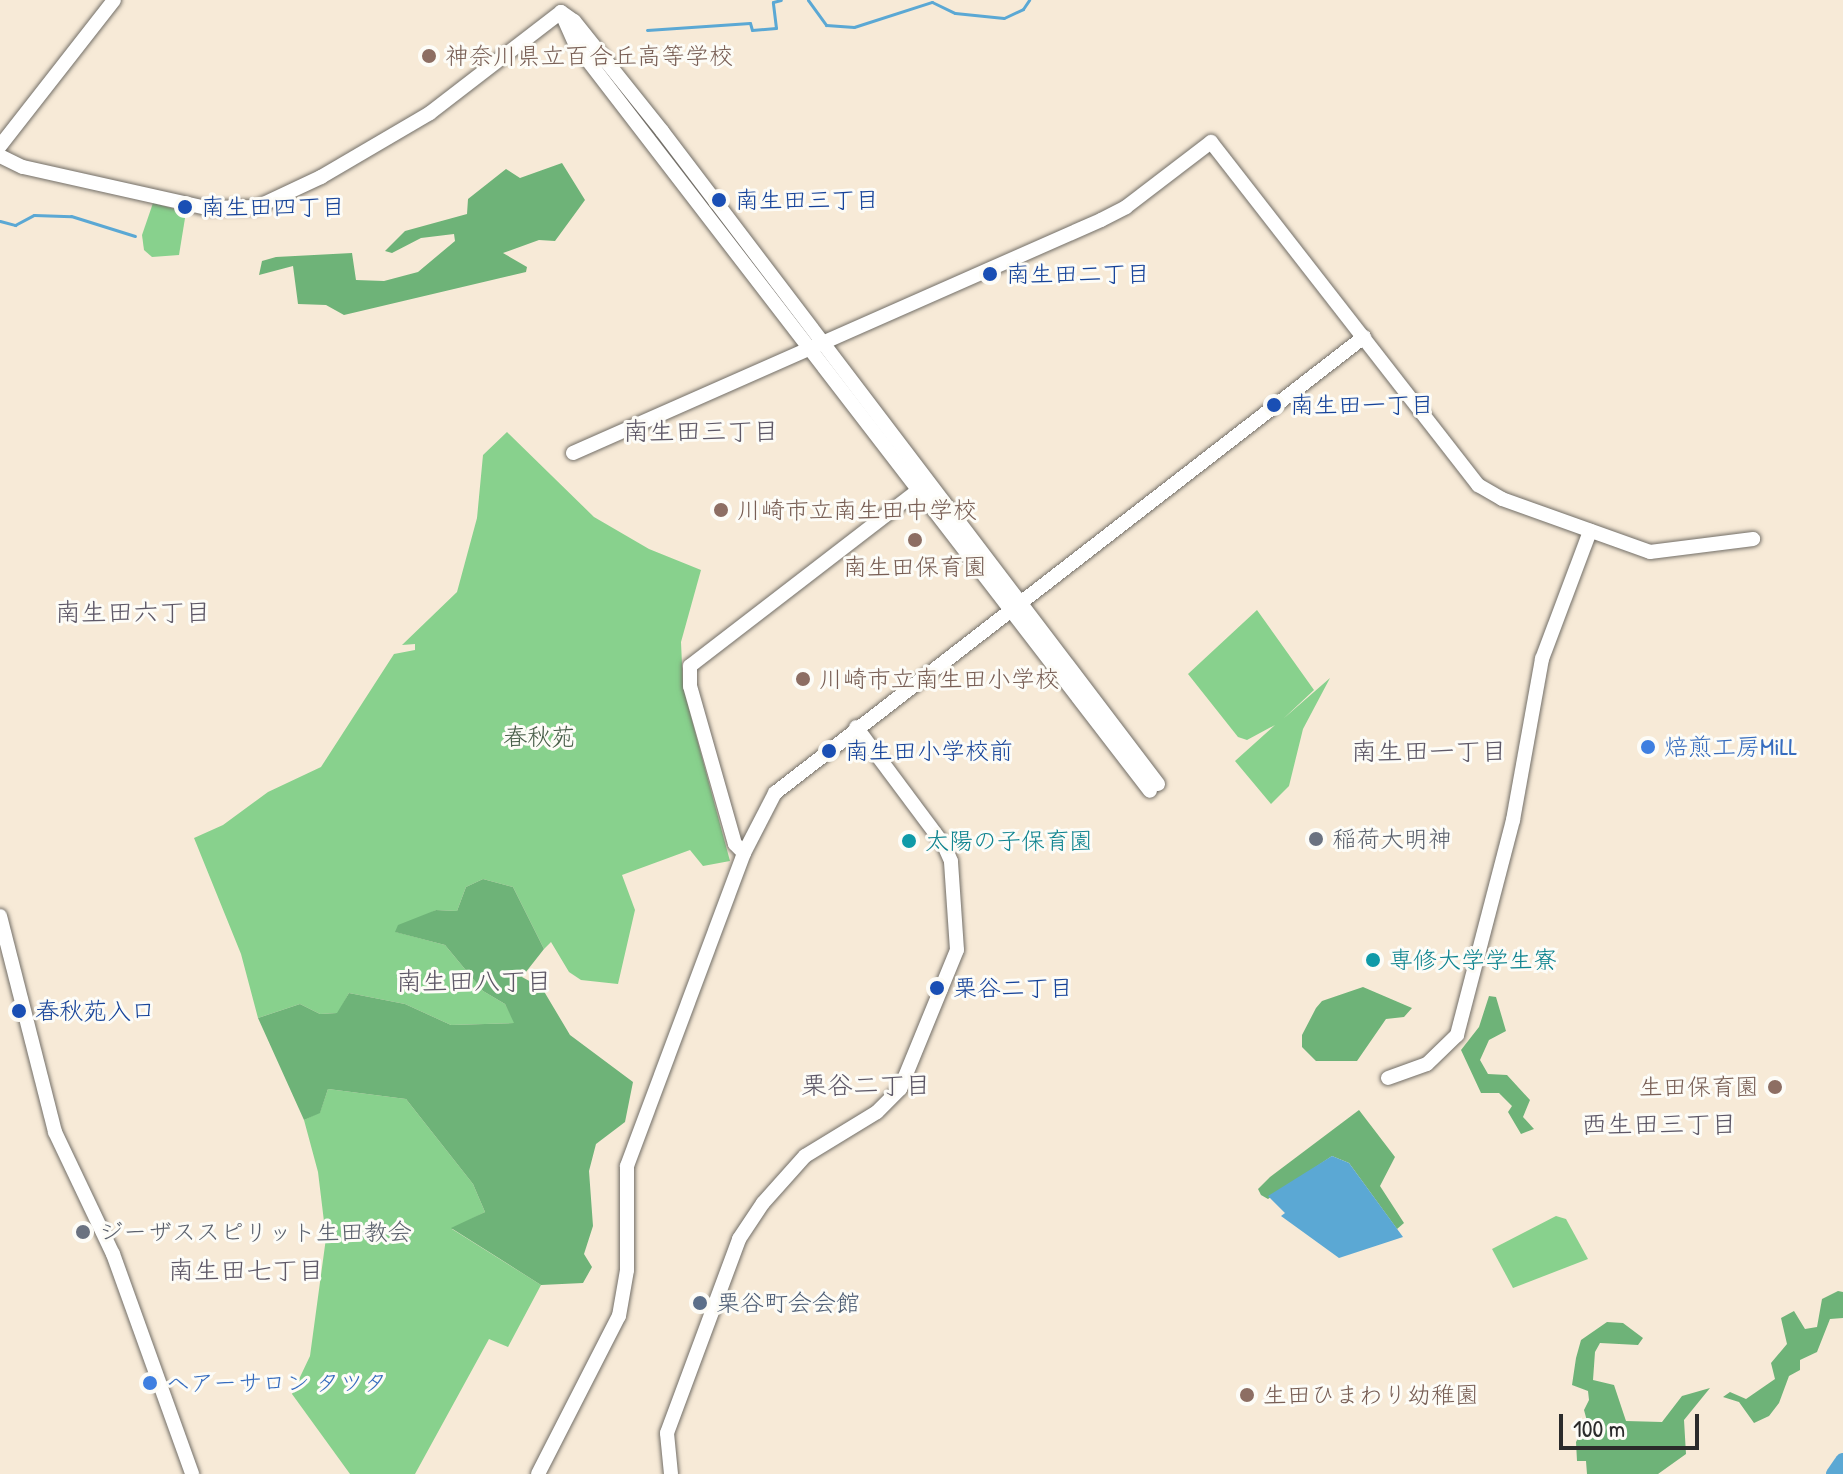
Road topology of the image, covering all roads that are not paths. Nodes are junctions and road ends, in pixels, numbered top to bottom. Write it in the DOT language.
graph roads {
  1 [pos="114,0"];
  2 [pos="0,146"];
  3 [pos="0,156"];
  4 [pos="1364,337"];
  5 [pos="814,347"];
  6 [pos="573,453"];
  7 [pos="923,486"];
  8 [pos="1590,531"];
  9 [pos="1753,539"];
  10 [pos="1015,604"];
  11 [pos="856,727"];
  12 [pos="1154,788"];
  13 [pos="744,853"];
  14 [pos="0,916"];
  15 [pos="1388,1078"];
  16 [pos="192,1474"];
  17 [pos="538,1474"];
  18 [pos="671,1474"];
  1 -- 2 [label="street"];
  3 -- 5 [label="street"];
  4 -- 5 [label="street"];
  4 -- 8 [label="street"];
  4 -- 10 [label="street"];
  5 -- 6 [label="street"];
  5 -- 7 [label="street"];
  7 -- 10 [label="street"];
  7 -- 13 [label="street"];
  8 -- 9 [label="street"];
  8 -- 15 [label="street"];
  10 -- 11 [label="street"];
  10 -- 12 [label="street"];
  11 -- 13 [label="street"];
  11 -- 18 [label="street"];
  13 -- 17 [label="street"];
  14 -- 16 [label="street"];
}
